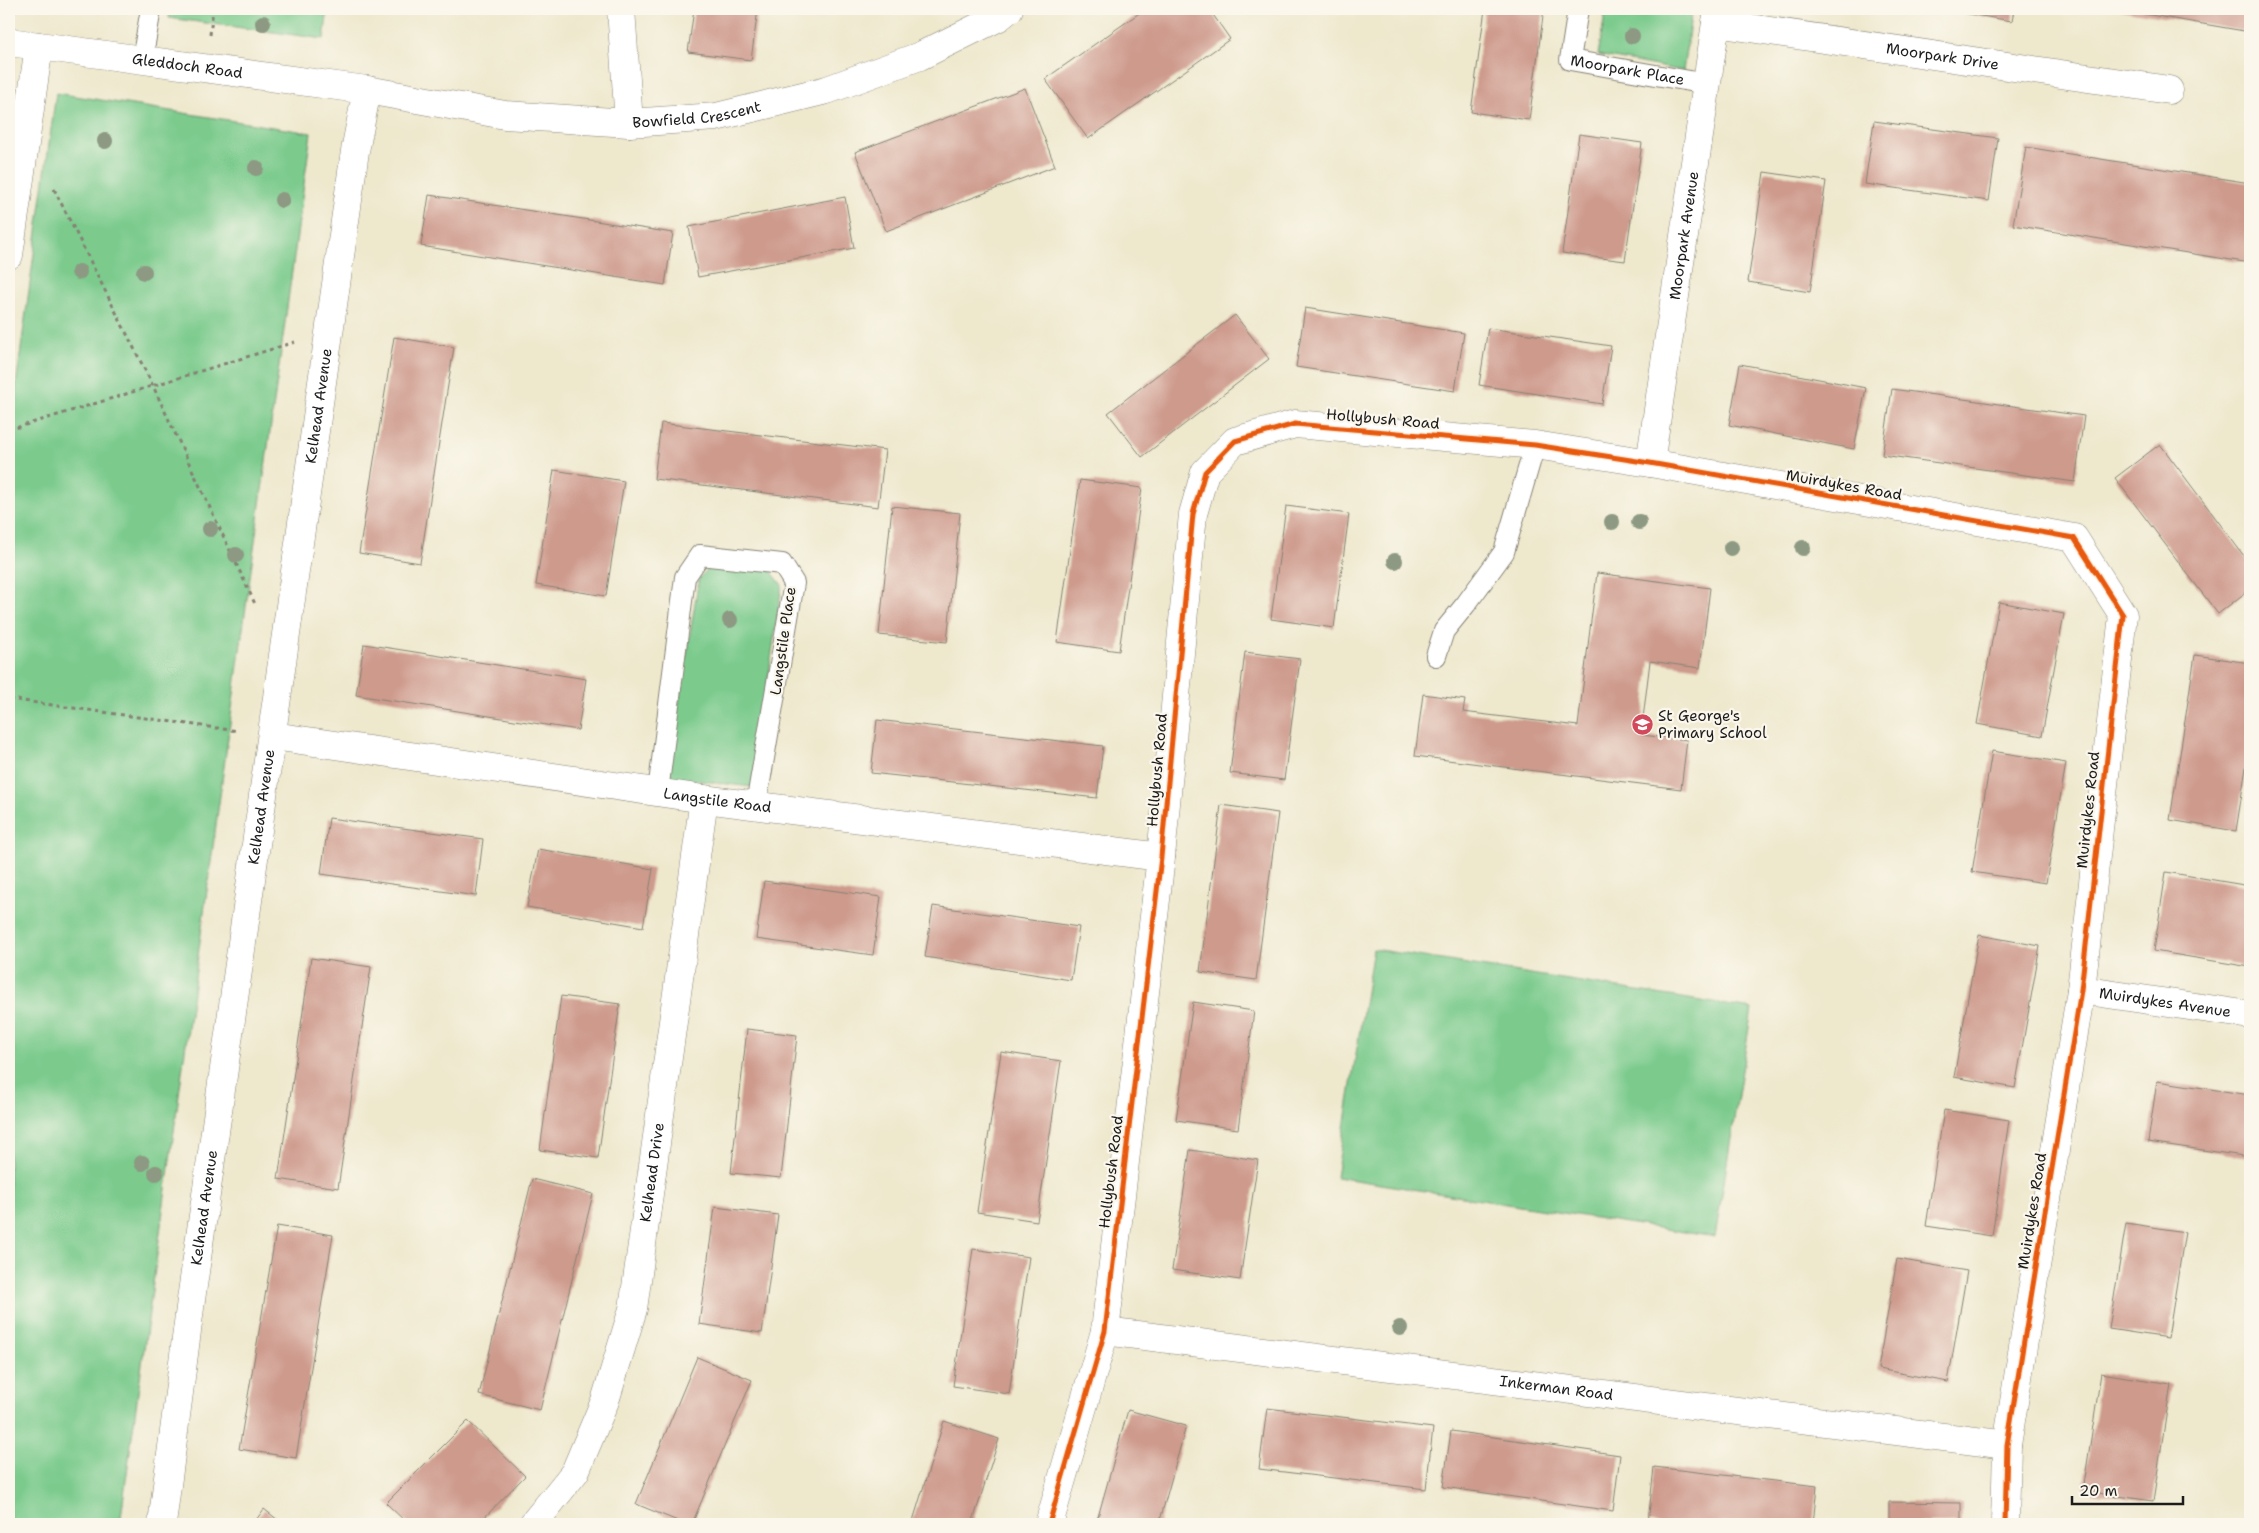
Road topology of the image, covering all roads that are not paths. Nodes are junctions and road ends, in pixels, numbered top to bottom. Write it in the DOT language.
graph roads {
  1 [pos="150,9"];
  2 [pos="621,9"];
  3 [pos="1009,9"];
  4 [pos="1578,9"];
  5 [pos="1717,16"];
  6 [pos="9,42"];
  7 [pos="39,46"];
  8 [pos="142,60"];
  9 [pos="1706,84"];
  10 [pos="367,90"];
  11 [pos="2169,90"];
  12 [pos="629,123"];
  13 [pos="9,255"];
  14 [pos="1535,446"];
  15 [pos="1650,464"];
  16 [pos="1436,656"];
  17 [pos="273,736"];
  18 [pos="658,792"];
  19 [pos="704,799"];
  20 [pos="756,805"];
  21 [pos="1162,857"];
  22 [pos="2081,990"];
  23 [pos="2250,1015"];
  24 [pos="1105,1331"];
  25 [pos="2007,1446"];
  26 [pos="162,1524"];
  27 [pos="533,1524"];
  28 [pos="1049,1524"];
  29 [pos="2005,1524"];
  1 -- 8 [label="lane"];
  2 -- 12 [label="street"];
  3 -- 12 [label="street, Bowfield Crescent"];
  4 -- 9 [label="lane, Moorpark Place"];
  5 -- 9 [label="street, Moorpark Avenue"];
  5 -- 11 [label="street, Moorpark Drive"];
  6 -- 7 [label="street, Gleddoch Road"];
  7 -- 8 [label="street, Gleddoch Road"];
  7 -- 13 [label="street"];
  8 -- 10 [label="street, Gleddoch Road"];
  9 -- 15 [label="street, Moorpark Avenue"];
  10 -- 12 [label="street, Bowfield Crescent"];
  10 -- 17 [label="street, Kelhead Avenue"];
  14 -- 15 [label="street, Hollybush Road"];
  14 -- 16 [label="lane"];
  14 -- 21 [label="street, Hollybush Road"];
  15 -- 22 [label="street, Muirdykes Road"];
  17 -- 18 [label="street, Langstile Road"];
  17 -- 26 [label="street, Kelhead Avenue"];
  18 -- 19 [label="street, Langstile Road"];
  18 -- 20 [label="lane, Langstile Place"];
  19 -- 20 [label="street, Langstile Road"];
  19 -- 27 [label="street, Kelhead Drive"];
  20 -- 21 [label="street, Langstile Road"];
  21 -- 24 [label="street, Hollybush Road"];
  22 -- 23 [label="street, Muirdykes Avenue"];
  22 -- 25 [label="street, Muirdykes Road"];
  24 -- 25 [label="street, Inkerman Road"];
  24 -- 28 [label="street, Hollybush Road"];
  25 -- 29 [label="street, Muirdykes Road"];
}
